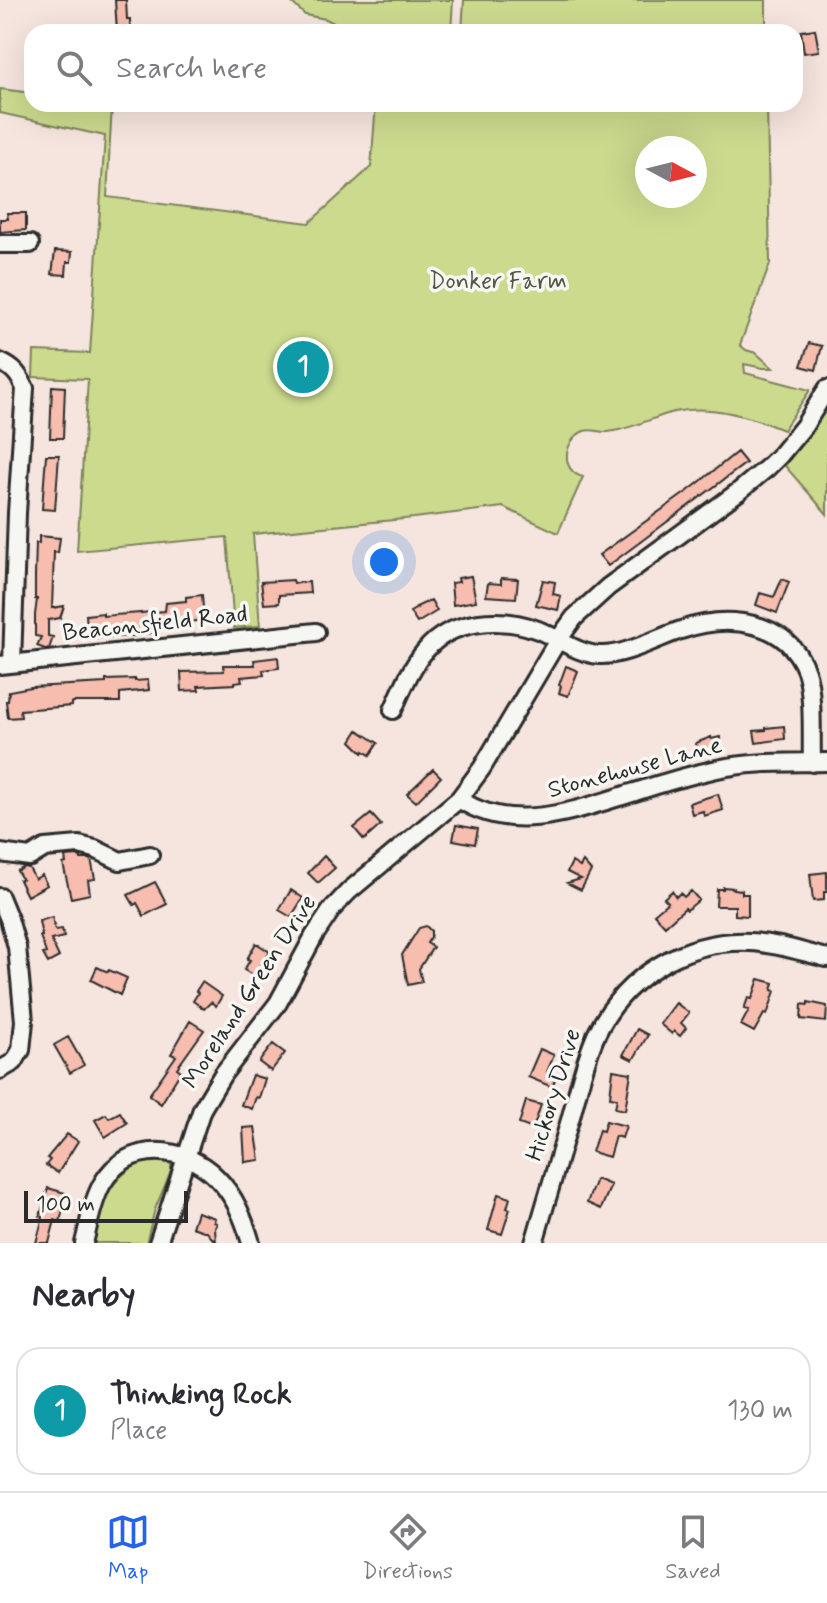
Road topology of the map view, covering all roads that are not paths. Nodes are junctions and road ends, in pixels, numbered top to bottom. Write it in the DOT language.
graph roads {
  1 [pos="0,244"];
  2 [pos="30,244"];
  3 [pos="0,362"];
  4 [pos="827,389"];
  5 [pos="316,632"];
  6 [pos="558,640"];
  7 [pos="6,664"];
  8 [pos="393,710"];
  9 [pos="820,762"];
  10 [pos="459,799"];
  11 [pos="0,853"];
  12 [pos="150,855"];
  13 [pos="0,897"];
  14 [pos="827,958"];
  15 [pos="0,1070"];
  16 [pos="185,1158"];
  17 [pos="84,1243"];
  18 [pos="158,1243"];
  19 [pos="251,1243"];
  20 [pos="534,1243"];
  1 -- 2 [label="street"];
  3 -- 7 [label="street"];
  4 -- 6 [label="street, Moreland Green Drive"];
  5 -- 7 [label="street, Beaconsfield Road"];
  6 -- 8 [label="street"];
  6 -- 9 [label="street"];
  6 -- 10 [label="street, Moreland Green Drive"];
  9 -- 10 [label="street, Stonehouse Lane"];
  10 -- 16 [label="street, Moreland Green Drive"];
  11 -- 12 [label="street"];
  13 -- 15 [label="street"];
  14 -- 20 [label="street, Hickory Drive"];
  16 -- 17 [label="street"];
  16 -- 18 [label="street, Moreland Green Drive"];
  16 -- 19 [label="street"];
}
